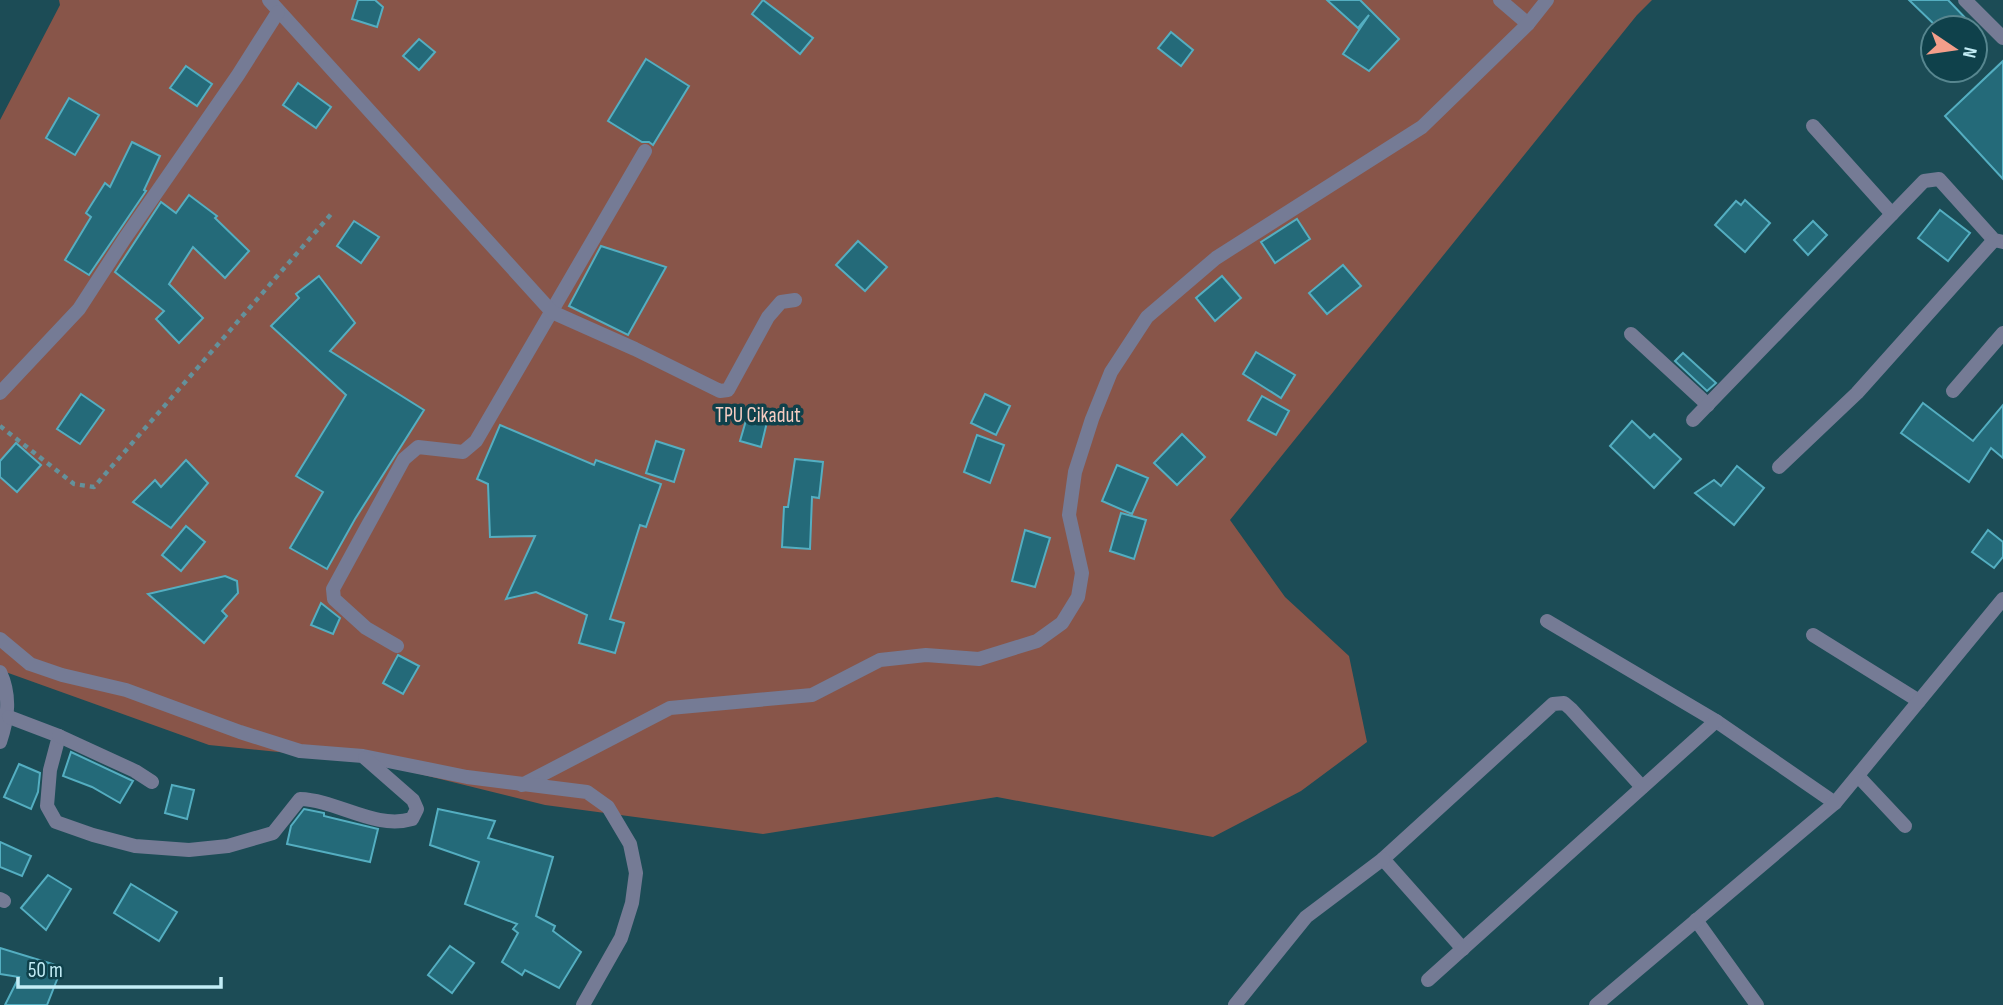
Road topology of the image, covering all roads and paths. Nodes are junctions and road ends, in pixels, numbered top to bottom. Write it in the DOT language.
graph roads {
  1 [pos="1500,0"];
  2 [pos="1547,0"];
  3 [pos="1965,0"];
  4 [pos="274,6"];
  5 [pos="1528,24"];
  6 [pos="2003,38"];
  7 [pos="1813,126"];
  8 [pos="645,151"];
  9 [pos="332,213"];
  10 [pos="1892,214"];
  11 [pos="1998,241"];
  12 [pos="795,300"];
  13 [pos="552,312"];
  14 [pos="2003,333"];
  15 [pos="1630,334"];
  16 [pos="1953,391"];
  17 [pos="0,393"];
  18 [pos="1708,405"];
  19 [pos="1693,420"];
  20 [pos="0,426"];
  21 [pos="1779,467"];
  22 [pos="2003,598"];
  23 [pos="1547,621"];
  24 [pos="1813,635"];
  25 [pos="0,639"];
  26 [pos="397,646"];
  27 [pos="0,672"];
  28 [pos="1919,701"];
  29 [pos="9,716"];
  30 [pos="1716,721"];
  31 [pos="59,736"];
  32 [pos="0,742"];
  33 [pos="363,756"];
  34 [pos="1857,776"];
  35 [pos="152,782"];
  36 [pos="522,785"];
  37 [pos="1642,787"];
  38 [pos="1835,803"];
  39 [pos="1905,826"];
  40 [pos="1383,859"];
  41 [pos="1696,920"];
  42 [pos="1463,949"];
  43 [pos="1428,980"];
  44 [pos="583,1005"];
  45 [pos="1235,1005"];
  46 [pos="1596,1005"];
  47 [pos="1757,1005"];
  1 -- 5 [label="street"];
  2 -- 5 [label="street"];
  3 -- 6 [label="street"];
  4 -- 13 [label="street"];
  4 -- 17 [label="street"];
  5 -- 36 [label="street"];
  7 -- 10 [label="street"];
  8 -- 13 [label="street"];
  9 -- 20 [label="path"];
  10 -- 11 [label="street"];
  10 -- 18 [label="street"];
  11 -- 21 [label="street"];
  12 -- 13 [label="street"];
  13 -- 26 [label="street"];
  14 -- 16 [label="street"];
  15 -- 18 [label="street"];
  18 -- 19 [label="street"];
  22 -- 28 [label="street"];
  23 -- 30 [label="street"];
  24 -- 28 [label="street"];
  25 -- 33 [label="street"];
  27 -- 29 [label="street"];
  28 -- 34 [label="street"];
  29 -- 31 [label="street"];
  29 -- 32 [label="street"];
  30 -- 37 [label="street"];
  30 -- 38 [label="street"];
  31 -- 33 [label="street"];
  31 -- 35 [label="street"];
  33 -- 36 [label="street"];
  34 -- 38 [label="street"];
  34 -- 39 [label="street"];
  36 -- 44 [label="street"];
  37 -- 40 [label="street"];
  37 -- 42 [label="street"];
  38 -- 41 [label="street"];
  40 -- 42 [label="street"];
  40 -- 45 [label="street"];
  41 -- 46 [label="street"];
  41 -- 47 [label="street"];
  42 -- 43 [label="street"];
}
